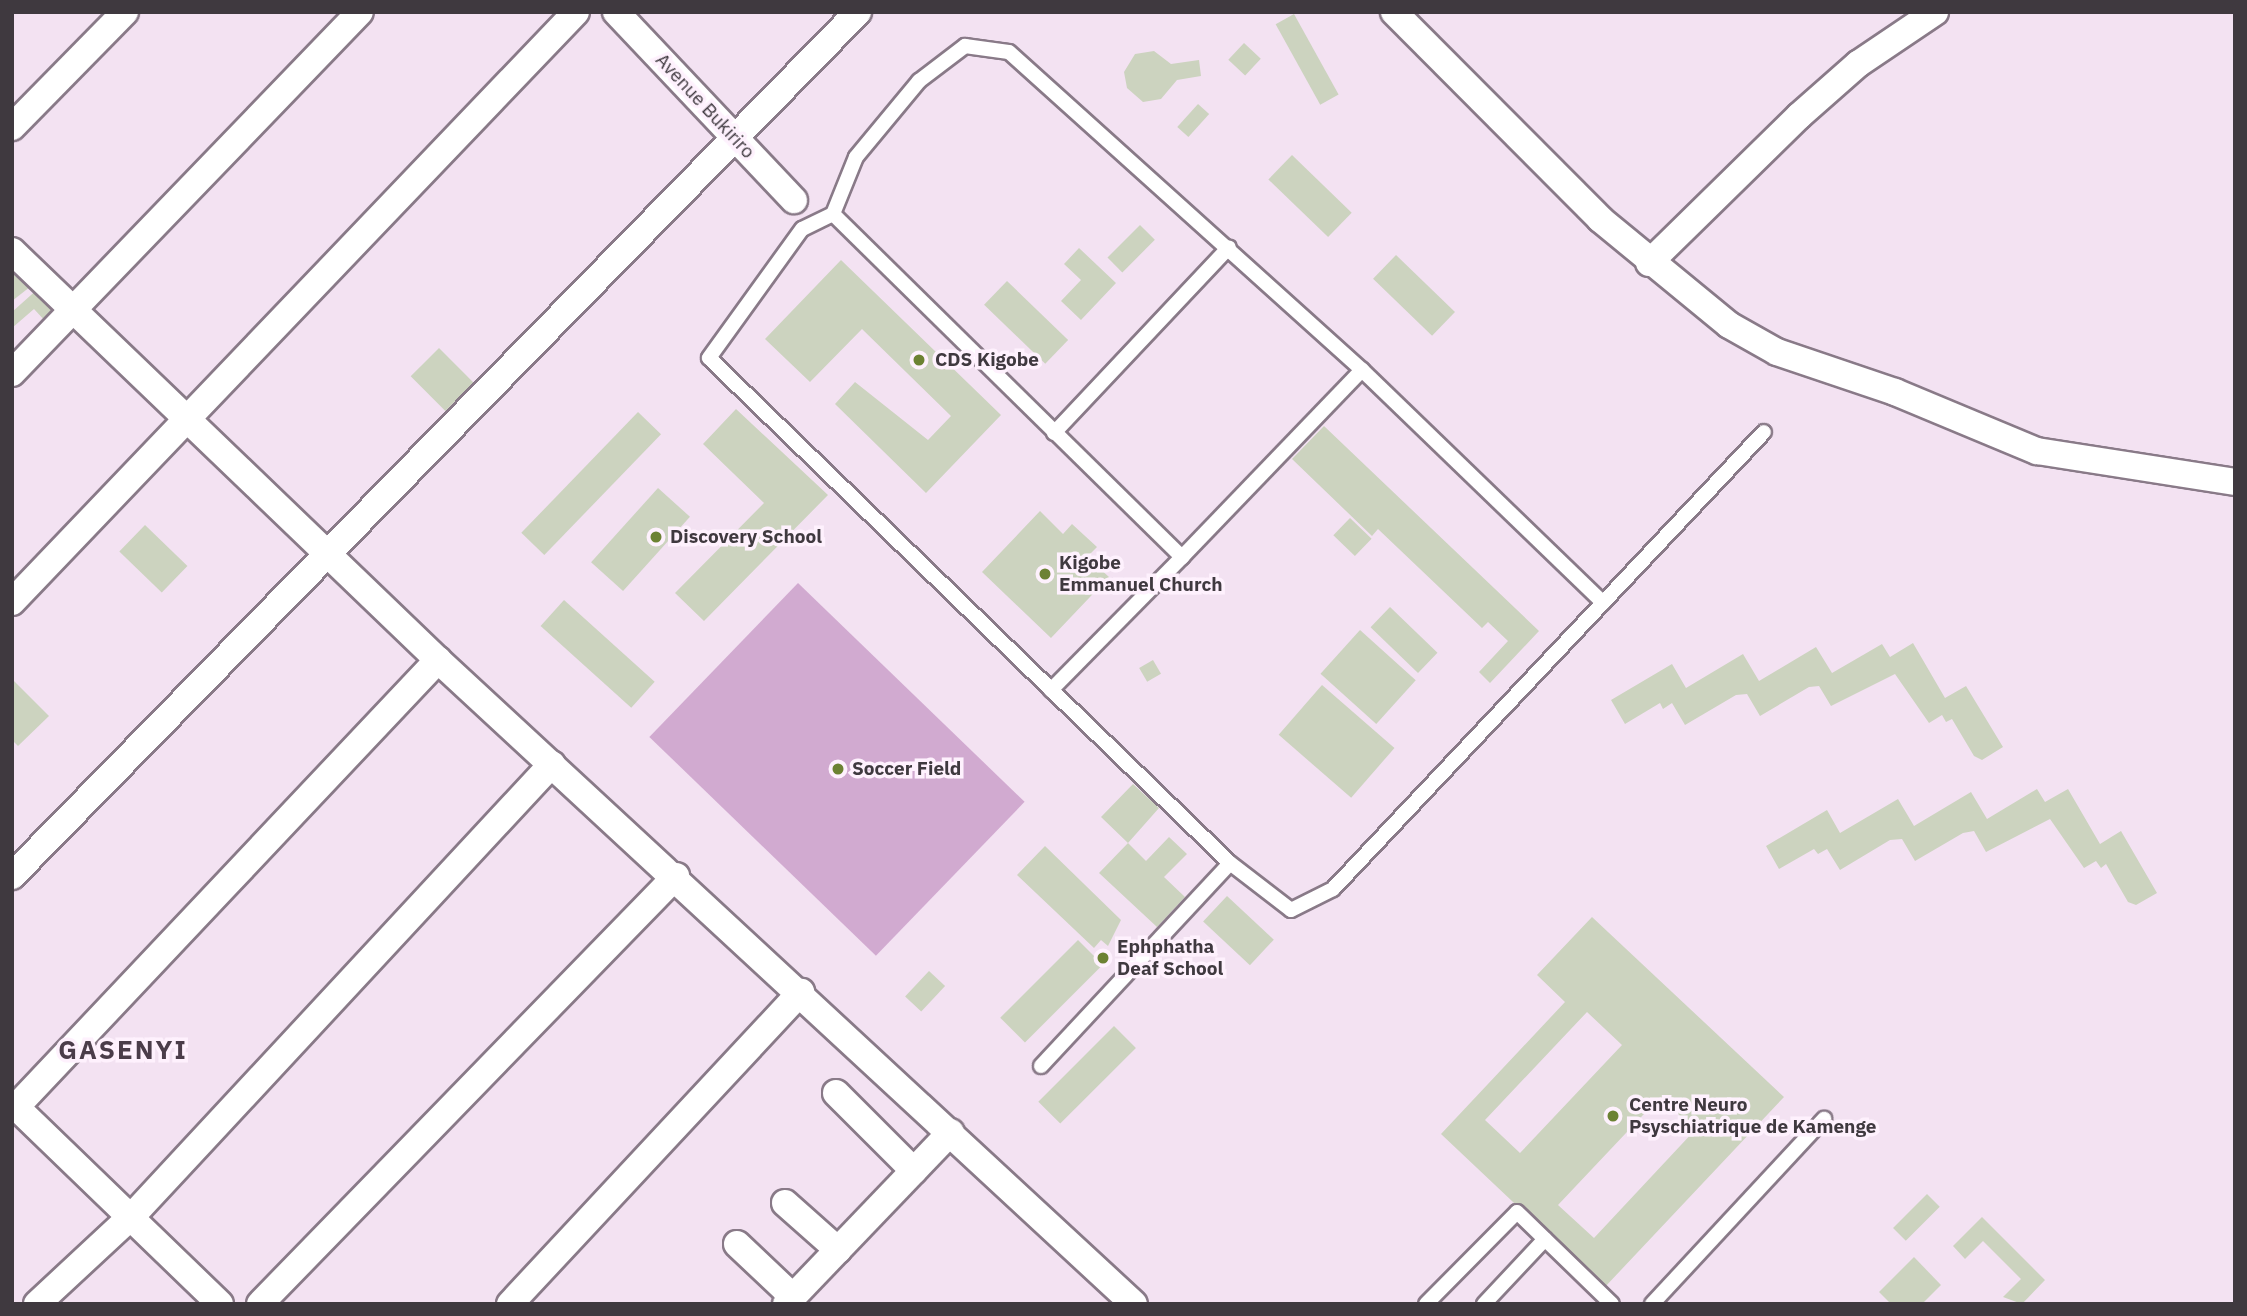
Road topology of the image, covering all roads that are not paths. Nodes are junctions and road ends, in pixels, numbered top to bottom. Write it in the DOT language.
graph roads {
  1 [pos="125,12"];
  2 [pos="360,12"];
  3 [pos="576,12"];
  4 [pos="616,12"];
  5 [pos="859,12"];
  6 [pos="1394,12"];
  7 [pos="1935,12"];
  8 [pos="12,127"];
  9 [pos="736,140"];
  10 [pos="794,200"];
  11 [pos="833,214"];
  12 [pos="802,229"];
  13 [pos="1229,247"];
  14 [pos="12,251"];
  15 [pos="1648,263"];
  16 [pos="75,310"];
  17 [pos="1362,370"];
  18 [pos="12,373"];
  19 [pos="186,416"];
  20 [pos="1764,432"];
  21 [pos="1054,433"];
  22 [pos="2235,482"];
  23 [pos="330,552"];
  24 [pos="1182,557"];
  25 [pos="12,602"];
  26 [pos="1603,603"];
  27 [pos="438,660"];
  28 [pos="1051,690"];
  29 [pos="552,764"];
  30 [pos="1230,863"];
  31 [pos="12,876"];
  32 [pos="676,876"];
  33 [pos="801,992"];
  34 [pos="1041,1066"];
  35 [pos="836,1093"];
  36 [pos="14,1105"];
  37 [pos="1824,1119"];
  38 [pos="951,1132"];
  39 [pos="914,1171"];
  40 [pos="785,1203"];
  41 [pos="134,1214"];
  42 [pos="1545,1239"];
  43 [pos="737,1244"];
  44 [pos="838,1250"];
  45 [pos="789,1301"];
  46 [pos="37,1304"];
  47 [pos="220,1304"];
  48 [pos="260,1304"];
  49 [pos="510,1304"];
  50 [pos="1135,1304"];
  51 [pos="1426,1304"];
  52 [pos="1484,1304"];
  53 [pos="1612,1304"];
  54 [pos="1652,1304"];
  1 -- 8 [label="street"];
  2 -- 16 [label="street"];
  3 -- 19 [label="street"];
  4 -- 9 [label="street, Avenue Bukiriro"];
  5 -- 9 [label="street"];
  6 -- 15 [label="street"];
  7 -- 15 [label="street"];
  9 -- 10 [label="street, Avenue Bukiriro"];
  9 -- 23 [label="street"];
  10 -- 12 [label="lane"];
  11 -- 12 [label="lane"];
  11 -- 13 [label="lane"];
  11 -- 21 [label="lane"];
  12 -- 28 [label="lane"];
  13 -- 17 [label="lane"];
  13 -- 21 [label="lane"];
  14 -- 16 [label="street"];
  15 -- 22 [label="street"];
  16 -- 18 [label="street"];
  16 -- 19 [label="street"];
  17 -- 24 [label="lane"];
  17 -- 26 [label="lane"];
  19 -- 23 [label="street"];
  19 -- 25 [label="street"];
  20 -- 26 [label="lane"];
  21 -- 24 [label="lane"];
  23 -- 27 [label="street"];
  23 -- 31 [label="street"];
  24 -- 28 [label="lane"];
  26 -- 30 [label="lane"];
  27 -- 29 [label="street"];
  27 -- 36 [label="street"];
  28 -- 30 [label="lane"];
  29 -- 32 [label="street"];
  29 -- 41 [label="street"];
  30 -- 34 [label="lane"];
  32 -- 33 [label="street"];
  32 -- 48 [label="street"];
  33 -- 38 [label="street"];
  33 -- 49 [label="street"];
  35 -- 39 [label="street"];
  36 -- 41 [label="street"];
  37 -- 54 [label="lane"];
  38 -- 39 [label="street"];
  38 -- 50 [label="street"];
  39 -- 44 [label="street"];
  40 -- 44 [label="street"];
  41 -- 46 [label="street"];
  41 -- 47 [label="street"];
  42 -- 51 [label="lane"];
  42 -- 52 [label="lane"];
  42 -- 53 [label="lane"];
  43 -- 45 [label="street"];
  44 -- 45 [label="street"];
}
